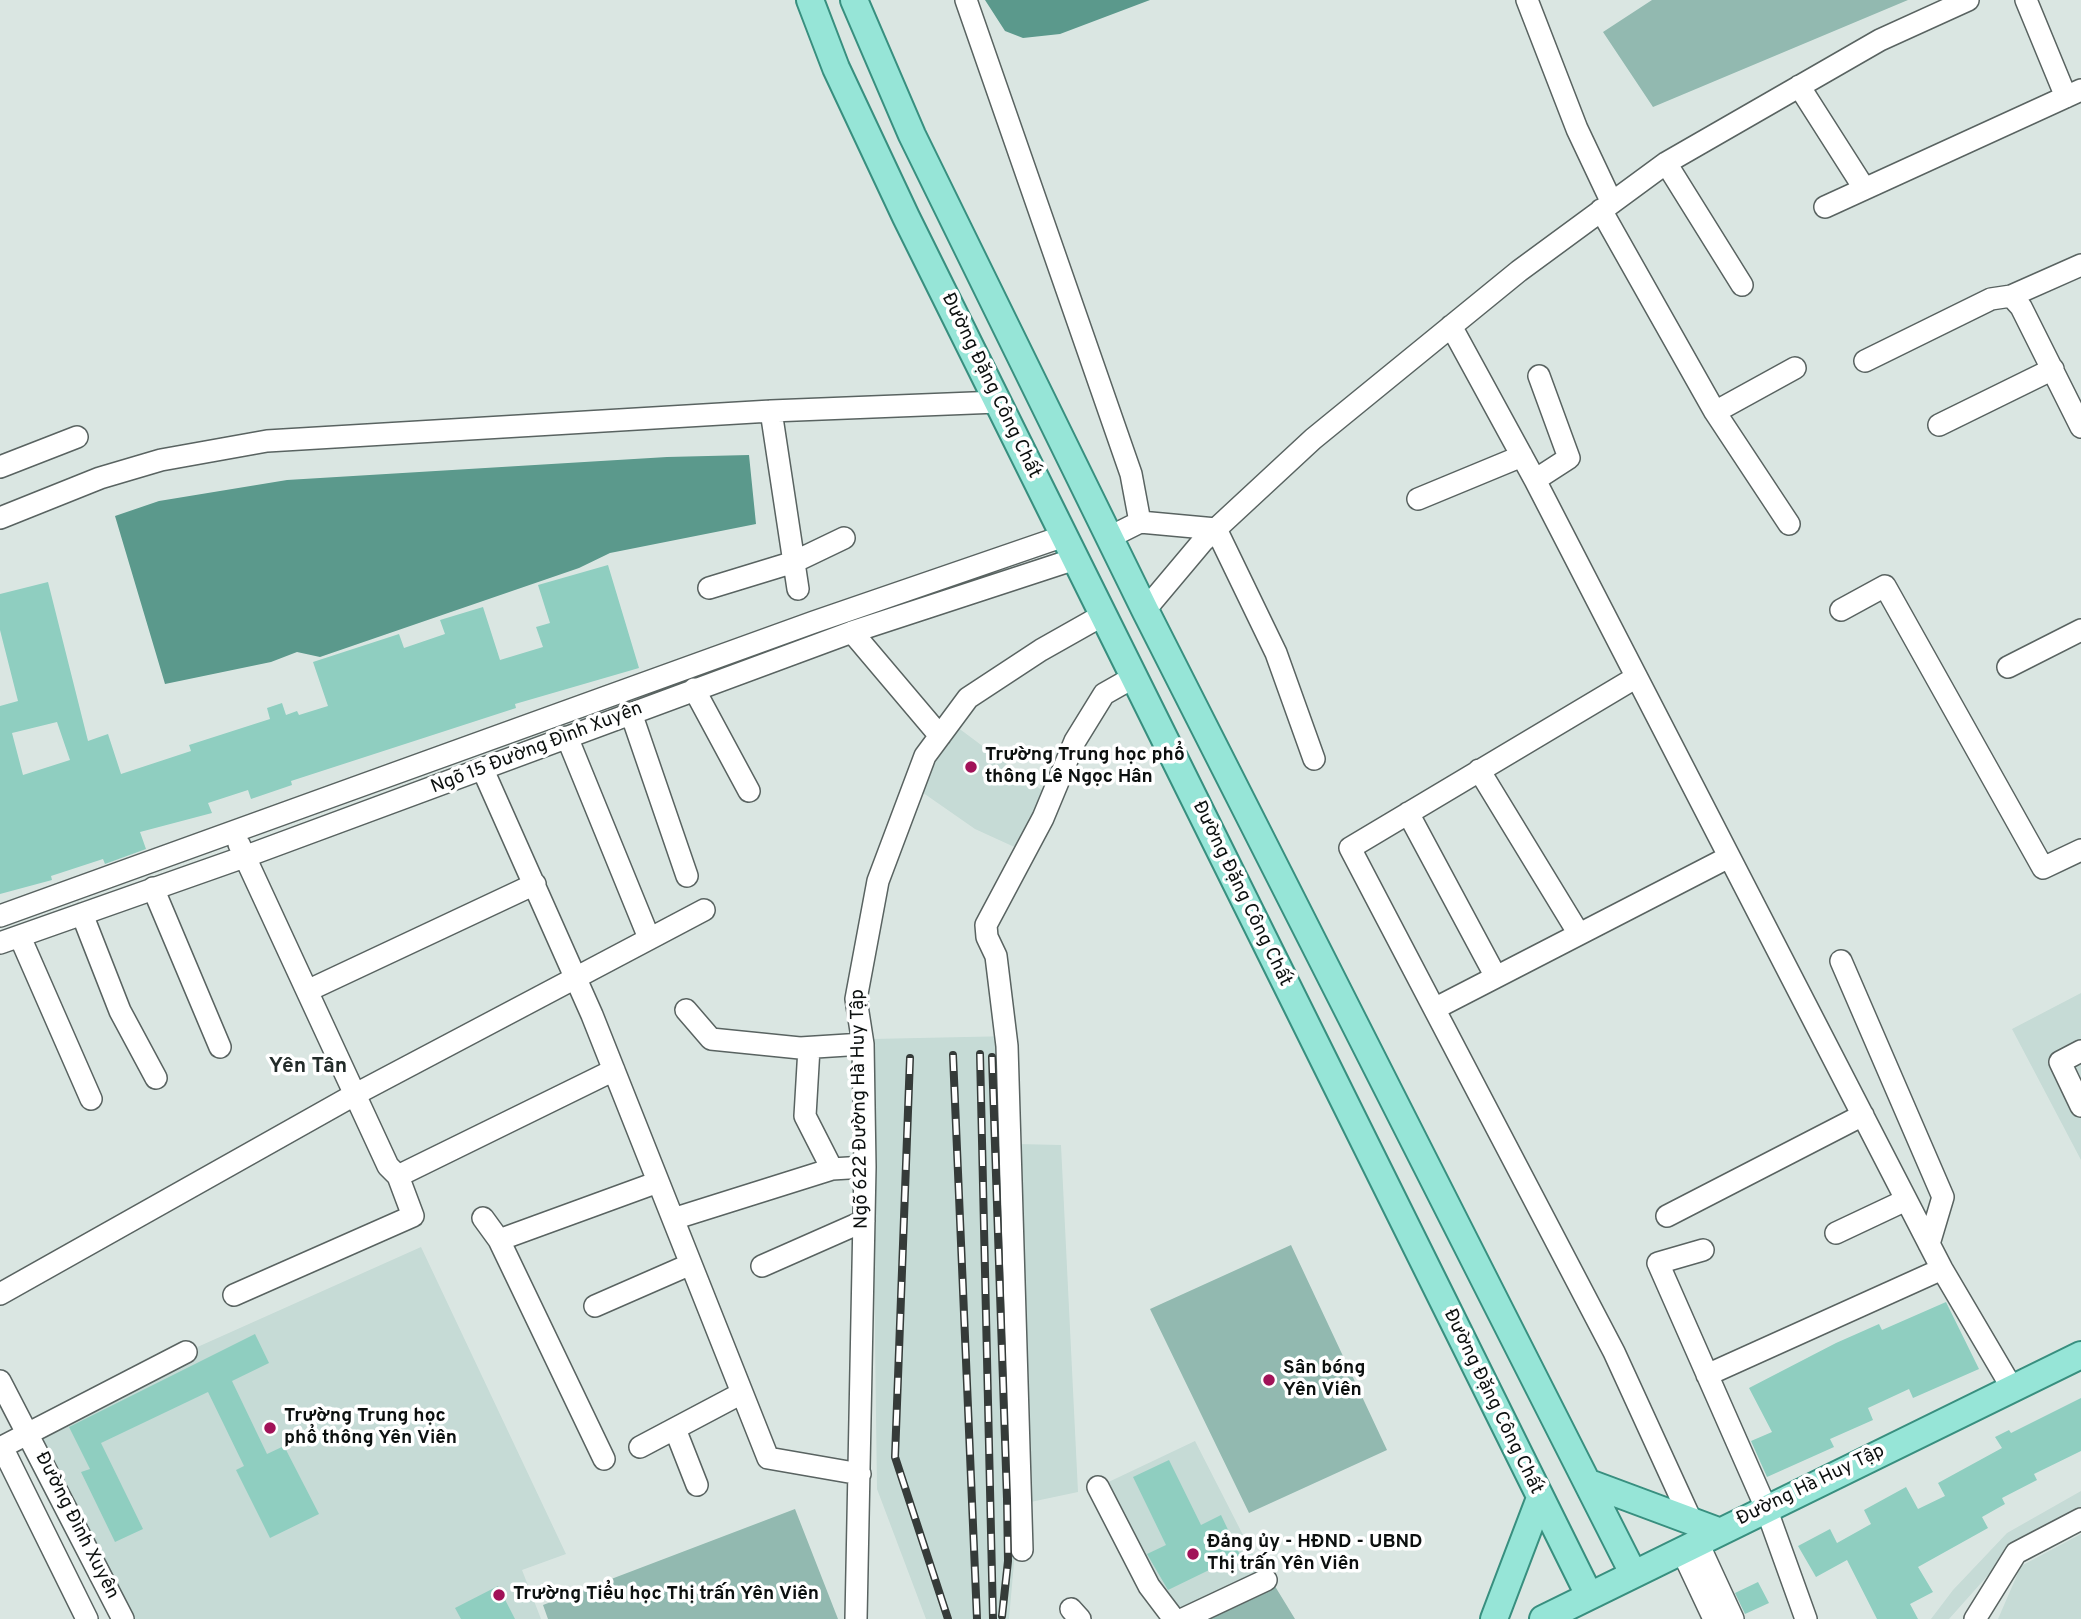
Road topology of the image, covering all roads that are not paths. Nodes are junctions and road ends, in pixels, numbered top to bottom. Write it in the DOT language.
graph roads {
  1 [pos="810,0"];
  2 [pos="854,0"];
  3 [pos="966,0"];
  4 [pos="1968,0"];
  5 [pos="2026,0"];
  6 [pos="1531,2"];
  7 [pos="1799,86"];
  8 [pos="2074,93"];
  9 [pos="1666,163"];
  10 [pos="1864,188"];
  11 [pos="1607,206"];
  12 [pos="1825,206"];
  13 [pos="2081,265"];
  14 [pos="1742,285"];
  15 [pos="2011,296"];
  16 [pos="1451,326"];
  17 [pos="1865,361"];
  18 [pos="1795,368"];
  19 [pos="2053,369"];
  20 [pos="1539,376"];
  21 [pos="1037,385"];
  22 [pos="998,402"];
  23 [pos="771,411"];
  24 [pos="1715,412"];
  25 [pos="1939,425"];
  26 [pos="2081,427"];
  27 [pos="77,437"];
  28 [pos="1522,456"];
  29 [pos="0,467"];
  30 [pos="1535,480"];
  31 [pos="1418,499"];
  32 [pos="0,518"];
  33 [pos="1140,522"];
  34 [pos="1789,524"];
  35 [pos="1216,529"];
  36 [pos="1111,537"];
  37 [pos="844,538"];
  38 [pos="1070,548"];
  39 [pos="793,562"];
  40 [pos="709,588"];
  41 [pos="798,589"];
  42 [pos="1145,610"];
  43 [pos="1842,610"];
  44 [pos="1103,615"];
  45 [pos="2081,630"];
  46 [pos="852,632"];
  47 [pos="2008,667"];
  48 [pos="1180,678"];
  49 [pos="1636,678"];
  50 [pos="647,682"];
  51 [pos="1139,688"];
  52 [pos="694,689"];
  53 [pos="654,704"];
  54 [pos="631,713"];
  55 [pos="940,736"];
  56 [pos="567,737"];
  57 [pos="1314,759"];
  58 [pos="483,769"];
  59 [pos="1479,770"];
  60 [pos="748,791"];
  61 [pos="1408,813"];
  62 [pos="234,831"];
  63 [pos="2081,850"];
  64 [pos="244,857"];
  65 [pos="1729,857"];
  66 [pos="687,877"];
  67 [pos="534,884"];
  68 [pos="153,888"];
  69 [pos="704,910"];
  70 [pos="82,914"];
  71 [pos="0,916"];
  72 [pos="1579,934"];
  73 [pos="649,938"];
  74 [pos="10,940"];
  75 [pos="1841,961"];
  76 [pos="575,976"];
  77 [pos="1496,977"];
  78 [pos="307,991"];
  79 [pos="1436,1008"];
  80 [pos="686,1010"];
  81 [pos="863,1044"];
  82 [pos="220,1047"];
  83 [pos="809,1048"];
  84 [pos="2081,1051"];
  85 [pos="614,1070"];
  86 [pos="156,1078"];
  87 [pos="354,1095"];
  88 [pos="91,1100"];
  89 [pos="2081,1106"];
  90 [pos="1863,1115"];
  91 [pos="865,1167"];
  92 [pos="832,1169"];
  93 [pos="398,1176"];
  94 [pos="658,1182"];
  95 [pos="1906,1200"];
  96 [pos="1667,1216"];
  97 [pos="483,1218"];
  98 [pos="673,1219"];
  99 [pos="864,1221"];
  100 [pos="1836,1233"];
  101 [pos="499,1240"];
  102 [pos="1929,1244"];
  103 [pos="1703,1250"];
  104 [pos="691,1264"];
  105 [pos="762,1266"];
  106 [pos="1942,1269"];
  107 [pos="0,1294"];
  108 [pos="234,1295"];
  109 [pos="595,1306"];
  110 [pos="186,1352"];
  111 [pos="2081,1354"];
  112 [pos="1707,1375"];
  113 [pos="0,1381"];
  114 [pos="2012,1388"];
  115 [pos="742,1393"];
  116 [pos="675,1429"];
  117 [pos="28,1433"];
  118 [pos="640,1447"];
  119 [pos="604,1459"];
  120 [pos="860,1474"];
  121 [pos="1589,1483"];
  122 [pos="696,1485"];
  123 [pos="1098,1487"];
  124 [pos="1540,1498"];
  125 [pos="1766,1508"];
  126 [pos="2081,1518"];
  127 [pos="1697,1535"];
  128 [pos="1022,1550"];
  129 [pos="1633,1573"];
  130 [pos="1266,1580"];
  131 [pos="1589,1595"];
  132 [pos="87,1619"];
  133 [pos="123,1619"];
  134 [pos="856,1619"];
  135 [pos="1174,1619"];
  136 [pos="1184,1619"];
  137 [pos="1494,1619"];
  138 [pos="1543,1619"];
  139 [pos="1714,1619"];
  140 [pos="1733,1619"];
  141 [pos="1806,1619"];
  142 [pos="1975,1619"];
  1 -- 22 [label="main road, Đường Đặng Công Chất"];
  2 -- 21 [label="main road"];
  3 -- 33 [label="street"];
  4 -- 7 [label="street"];
  5 -- 8 [label="street"];
  6 -- 11 [label="street"];
  7 -- 9 [label="street"];
  7 -- 10 [label="street"];
  8 -- 10 [label="street"];
  9 -- 11 [label="street"];
  9 -- 14 [label="street"];
  10 -- 12 [label="street"];
  11 -- 16 [label="street"];
  11 -- 24 [label="street"];
  13 -- 15 [label="street"];
  15 -- 17 [label="street"];
  15 -- 19 [label="street"];
  16 -- 28 [label="street"];
  16 -- 35 [label="street"];
  18 -- 24 [label="street"];
  19 -- 25 [label="street"];
  19 -- 26 [label="street"];
  20 -- 30 [label="street"];
  21 -- 22 [label="main road"];
  21 -- 36 [label="main road"];
  22 -- 23 [label="street"];
  22 -- 38 [label="main road, Đường Đặng Công Chất"];
  23 -- 32 [label="street"];
  23 -- 39 [label="street"];
  24 -- 34 [label="street"];
  27 -- 29 [label="street"];
  28 -- 30 [label="street"];
  28 -- 31 [label="street"];
  30 -- 49 [label="street"];
  33 -- 35 [label="street"];
  33 -- 36 [label="street"];
  35 -- 42 [label="street"];
  35 -- 57 [label="street"];
  36 -- 42 [label="main road"];
  37 -- 39 [label="street"];
  38 -- 44 [label="main road, Đường Đặng Công Chất"];
  38 -- 46 [label="street, Ngõ 15 Đường Đình Xuyên"];
  38 -- 50 [label="street, Ngõ 15 Đường Đình Xuyên"];
  39 -- 40 [label="street"];
  39 -- 41 [label="street"];
  42 -- 48 [label="main road"];
  43 -- 63 [label="street"];
  44 -- 51 [label="main road, Đường Đặng Công Chất"];
  44 -- 55 [label="street, Ngõ 622 Đường Hà Huy Tập"];
  45 -- 47 [label="street"];
  46 -- 52 [label="street, Ngõ 15 Đường Đình Xuyên"];
  46 -- 55 [label="street"];
  48 -- 51 [label="main road"];
  48 -- 121 [label="main road"];
  49 -- 59 [label="street"];
  49 -- 65 [label="street"];
  50 -- 53 [label="street"];
  50 -- 62 [label="street, Ngõ 15 Đường Đình Xuyên"];
  51 -- 124 [label="main road, Đường Đặng Công Chất"];
  51 -- 128 [label="street"];
  52 -- 53 [label="street, Ngõ 15 Đường Đình Xuyên"];
  52 -- 60 [label="street"];
  53 -- 54 [label="street, Ngõ 15 Đường Đình Xuyên"];
  54 -- 56 [label="street, Ngõ 15 Đường Đình Xuyên"];
  54 -- 66 [label="street"];
  55 -- 81 [label="street, Ngõ 622 Đường Hà Huy Tập"];
  56 -- 58 [label="street, Ngõ 15 Đường Đình Xuyên"];
  56 -- 73 [label="street"];
  58 -- 64 [label="street, Ngõ 15 Đường Đình Xuyên"];
  58 -- 67 [label="street"];
  59 -- 61 [label="street"];
  59 -- 72 [label="street"];
  61 -- 77 [label="street"];
  61 -- 79 [label="street"];
  62 -- 64 [label="street"];
  62 -- 71 [label="street, Ngõ 15 Đường Đình Xuyên"];
  64 -- 68 [label="street, Ngõ 15 Đường Đình Xuyên"];
  64 -- 78 [label="street"];
  65 -- 72 [label="street"];
  65 -- 90 [label="street"];
  67 -- 76 [label="street"];
  67 -- 78 [label="street"];
  68 -- 70 [label="street, Ngõ 15 Đường Đình Xuyên"];
  68 -- 82 [label="street"];
  69 -- 73 [label="street"];
  70 -- 74 [label="street, Ngõ 15 Đường Đình Xuyên"];
  70 -- 86 [label="street"];
  72 -- 77 [label="street"];
  73 -- 76 [label="street"];
  74 -- 88 [label="street"];
  75 -- 102 [label="street"];
  76 -- 85 [label="street"];
  76 -- 87 [label="street"];
  77 -- 79 [label="street"];
  78 -- 87 [label="street"];
  79 -- 127 [label="street"];
  80 -- 83 [label="street"];
  81 -- 83 [label="street"];
  81 -- 91 [label="street, Ngõ 622 Đường Hà Huy Tập"];
  83 -- 92 [label="street"];
  84 -- 89 [label="street"];
  85 -- 93 [label="street"];
  85 -- 94 [label="street"];
  87 -- 93 [label="street"];
  87 -- 107 [label="street"];
  90 -- 95 [label="street"];
  90 -- 96 [label="street"];
  91 -- 92 [label="street"];
  91 -- 99 [label="street, Ngõ 622 Đường Hà Huy Tập"];
  92 -- 98 [label="street"];
  93 -- 108 [label="street"];
  94 -- 98 [label="street"];
  94 -- 101 [label="street"];
  95 -- 100 [label="street"];
  95 -- 102 [label="street"];
  97 -- 101 [label="street"];
  98 -- 104 [label="street"];
  99 -- 105 [label="street"];
  99 -- 120 [label="street, Ngõ 622 Đường Hà Huy Tập"];
  101 -- 119 [label="street"];
  102 -- 106 [label="street"];
  103 -- 112 [label="street"];
  104 -- 109 [label="street"];
  104 -- 115 [label="street"];
  106 -- 112 [label="street"];
  106 -- 114 [label="street"];
  110 -- 117 [label="street"];
  111 -- 114 [label="main road, Đường Hà Huy Tập"];
  112 -- 125 [label="street"];
  113 -- 117 [label="street, Đường Đình Xuyên"];
  114 -- 125 [label="main road, Đường Hà Huy Tập"];
  115 -- 116 [label="street"];
  115 -- 120 [label="street"];
  116 -- 118 [label="street"];
  116 -- 122 [label="street"];
  117 -- 132 [label="street, Đường Đình Xuyên"];
  117 -- 133 [label="street, Đường Đình Xuyên"];
  120 -- 134 [label="street, Ngõ 622 Đường Hà Huy Tập"];
  121 -- 127 [label="main road"];
  121 -- 129 [label="main road"];
  123 -- 135 [label="street"];
  124 -- 131 [label="main road, Đường Đặng Công Chất"];
  124 -- 137 [label="main road"];
  125 -- 127 [label="main road, Đường Hà Huy Tập"];
  125 -- 141 [label="street"];
  126 -- 142 [label="street"];
  127 -- 129 [label="main road, Đường Hà Huy Tập"];
  127 -- 139 [label="street"];
  127 -- 140 [label="street"];
  129 -- 131 [label="main road, Đường Hà Huy Tập"];
  130 -- 136 [label="street"];
  131 -- 138 [label="main road, Đường Hà Huy Tập"];
}
